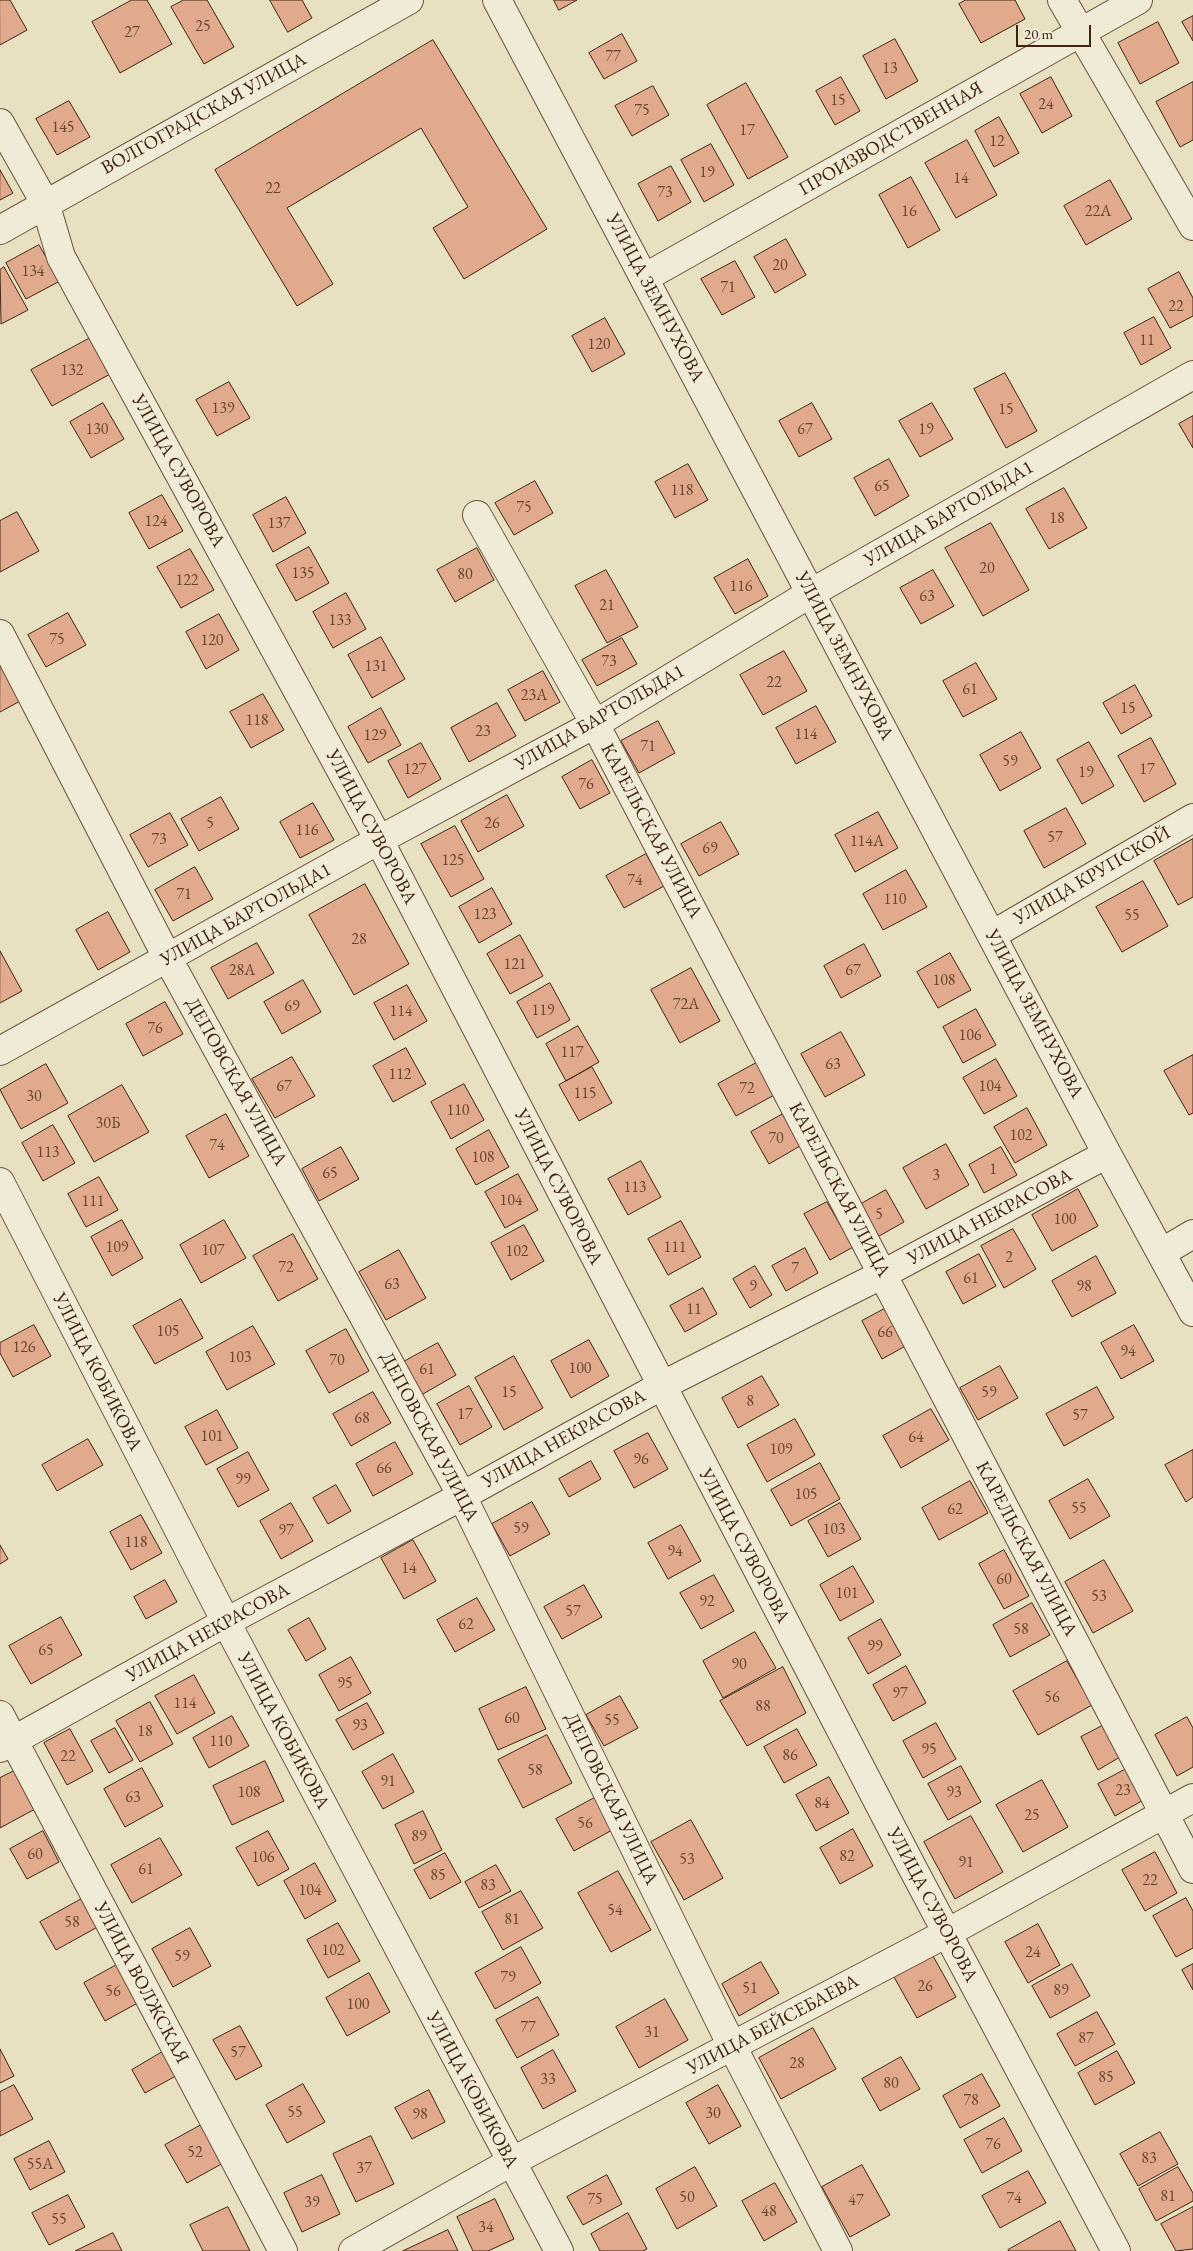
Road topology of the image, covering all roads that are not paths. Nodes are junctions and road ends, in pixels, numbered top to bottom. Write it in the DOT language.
graph roads {
  1 [pos="409,0"];
  2 [pos="497,0"];
  3 [pos="1062,0"];
  4 [pos="1138,0"];
  5 [pos="1080,31"];
  6 [pos="0,123"];
  7 [pos="45,204"];
  8 [pos="1193,226"];
  9 [pos="0,230"];
  10 [pos="644,278"];
  11 [pos="1193,375"];
  12 [pos="477,516"];
  13 [pos="811,593"];
  14 [pos="0,634"];
  15 [pos="595,724"];
  16 [pos="1193,818"];
  17 [pos="379,840"];
  18 [pos="992,935"];
  19 [pos="168,959"];
  20 [pos="0,1050"];
  21 [pos="1107,1154"];
  22 [pos="0,1182"];
  23 [pos="1193,1234"];
  24 [pos="1161,1253"];
  25 [pos="883,1274"];
  26 [pos="1193,1312"];
  27 [pos="661,1386"];
  28 [pos="462,1496"];
  29 [pos="226,1622"];
  30 [pos="0,1715"];
  31 [pos="7,1745"];
  32 [pos="1193,1798"];
  33 [pos="1164,1813"];
  34 [pos="1193,1869"];
  35 [pos="947,1933"];
  36 [pos="732,2046"];
  37 [pos="510,2162"];
  38 [pos="283,2251"];
  39 [pos="353,2251"];
  40 [pos="559,2251"];
  41 [pos="838,2251"];
  42 [pos="1116,2251"];
  1 -- 7 [label="street, ВОЛГОГРАДСКАЯ УЛИЦА"];
  2 -- 10 [label="street, УЛИЦА ЗЕМНУХОВА"];
  3 -- 5 [label="street"];
  4 -- 5 [label="street, ПРОИЗВОДСТВЕННАЯ"];
  5 -- 8 [label="street"];
  5 -- 10 [label="street, ПРОИЗВОДСТВЕННАЯ"];
  6 -- 7 [label="street, УЛИЦА СУВОРОВА"];
  7 -- 9 [label="street, ВОЛГОГРАДСКАЯ УЛИЦА"];
  7 -- 17 [label="street, УЛИЦА СУВОРОВА"];
  10 -- 13 [label="street, УЛИЦА ЗЕМНУХОВА"];
  11 -- 13 [label="street, УЛИЦА БАРТОЛЬДА1"];
  12 -- 15 [label="street, КАРЕЛЬСКАЯ УЛИЦА"];
  13 -- 15 [label="street, УЛИЦА БАРТОЛЬДА1"];
  13 -- 18 [label="street, УЛИЦА ЗЕМНУХОВА"];
  14 -- 19 [label="street, ДЕПОВСКАЯ УЛИЦА"];
  15 -- 17 [label="street, УЛИЦА БАРТОЛЬДА1"];
  15 -- 25 [label="street, КАРЕЛЬСКАЯ УЛИЦА"];
  16 -- 18 [label="street, УЛИЦА КРУПСКОЙ"];
  17 -- 19 [label="street, УЛИЦА БАРТОЛЬДА1"];
  17 -- 27 [label="street, УЛИЦА СУВОРОВА"];
  18 -- 21 [label="street, УЛИЦА ЗЕМНУХОВА"];
  19 -- 20 [label="street, УЛИЦА БАРТОЛЬДА1"];
  19 -- 28 [label="street, ДЕПОВСКАЯ УЛИЦА"];
  21 -- 24 [label="street, УЛИЦА ЗЕМНУХОВА"];
  21 -- 25 [label="street, УЛИЦА НЕКРАСОВА"];
  22 -- 29 [label="street, УЛИЦА КОБИКОВА"];
  23 -- 24 [label="street"];
  24 -- 26 [label="street, УЛИЦА ЗЕМНУХОВА"];
  25 -- 27 [label="street, УЛИЦА НЕКРАСОВА"];
  25 -- 33 [label="street, КАРЕЛЬСКАЯ УЛИЦА"];
  27 -- 28 [label="street, УЛИЦА НЕКРАСОВА"];
  27 -- 35 [label="street, УЛИЦА СУВОРОВА"];
  28 -- 29 [label="street, УЛИЦА НЕКРАСОВА"];
  28 -- 36 [label="street, ДЕПОВСКАЯ УЛИЦА"];
  29 -- 31 [label="street, УЛИЦА НЕКРАСОВА"];
  29 -- 37 [label="street, УЛИЦА КОБИКОВА"];
  30 -- 31 [label="street, УЛИЦА ВОЛЖСКАЯ"];
  31 -- 38 [label="street, УЛИЦА ВОЛЖСКАЯ"];
  32 -- 33 [label="street, УЛИЦА БЕЙСЕБАЕВА"];
  33 -- 34 [label="street, КАРЕЛЬСКАЯ УЛИЦА"];
  33 -- 35 [label="street, УЛИЦА БЕЙСЕБАЕВА"];
  35 -- 36 [label="street, УЛИЦА БЕЙСЕБАЕВА"];
  35 -- 42 [label="street, УЛИЦА СУВОРОВА"];
  36 -- 37 [label="street, УЛИЦА БЕЙСЕБАЕВА"];
  36 -- 41 [label="street, ДЕПОВСКАЯ УЛИЦА"];
  37 -- 39 [label="street, УЛИЦА БЕЙСЕБАЕВА"];
  37 -- 40 [label="street, УЛИЦА КОБИКОВА"];
}
